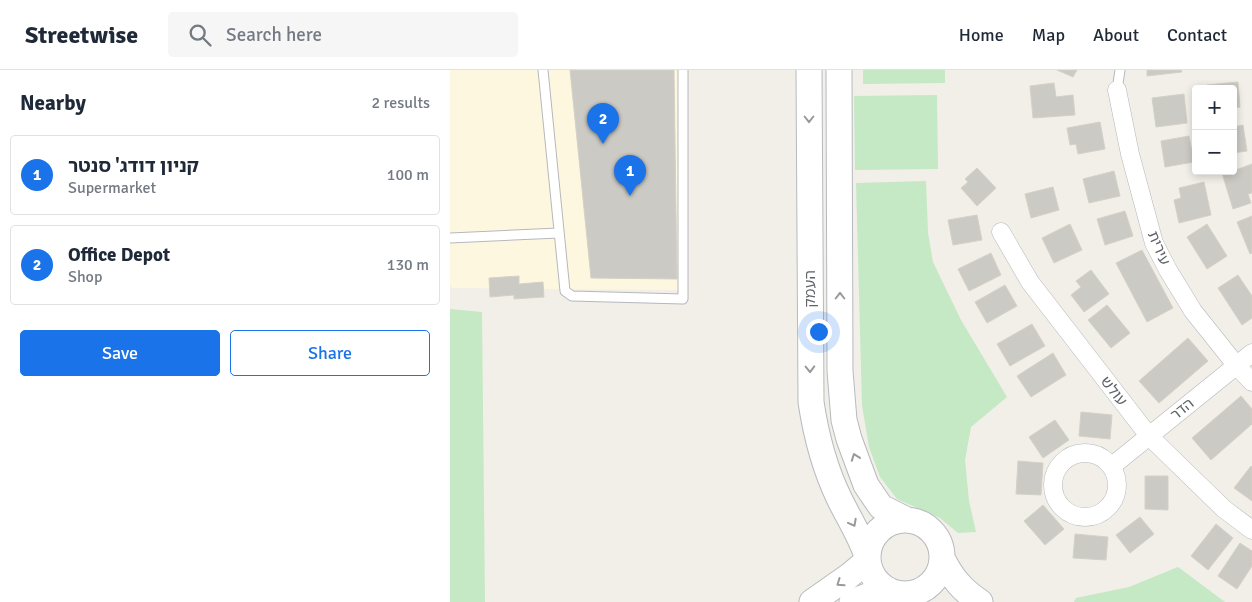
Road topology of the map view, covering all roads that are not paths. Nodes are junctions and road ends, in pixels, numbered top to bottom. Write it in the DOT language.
graph roads {
  1 [pos="543,70"];
  2 [pos="683,70"];
  3 [pos="809,70"];
  4 [pos="839,70"];
  5 [pos="1120,70"];
  6 [pos="1117,90"];
  7 [pos="1001,232"];
  8 [pos="560,233"];
  9 [pos="450,238"];
  10 [pos="1252,353"];
  11 [pos="1236,366"];
  12 [pos="1252,382"];
  13 [pos="1149,436"];
  14 [pos="1112,466"];
  15 [pos="905,519"];
  16 [pos="1252,530"];
  17 [pos="942,558"];
  18 [pos="867,559"];
  19 [pos="902,596"];
  20 [pos="812,602"];
  21 [pos="852,602"];
  22 [pos="980,602"];
  1 -- 8 [label="lane"];
  2 -- 8 [label="lane"];
  3 -- 18 [label="main road, העמק, one-way"];
  15 -- 4 [label="main road, העמק, one-way"];
  5 -- 6 [label="lane"];
  6 -- 11 [label="street, עירית"];
  7 -- 13 [label="street, עולש"];
  8 -- 9 [label="lane"];
  10 -- 11 [label="street, הדר"];
  11 -- 12 [label="street, עירית"];
  11 -- 13 [label="street, הדר"];
  13 -- 14 [label="street, הדר"];
  13 -- 16 [label="street, עולש"];
  15 -- 17 [label="main road"];
  15 -- 18 [label="main road"];
  17 -- 19 [label="main road"];
  17 -- 22 [label="main road"];
  18 -- 19 [label="main road"];
  18 -- 20 [label="main road, one-way"];
  19 -- 21 [label="main road"];
}
